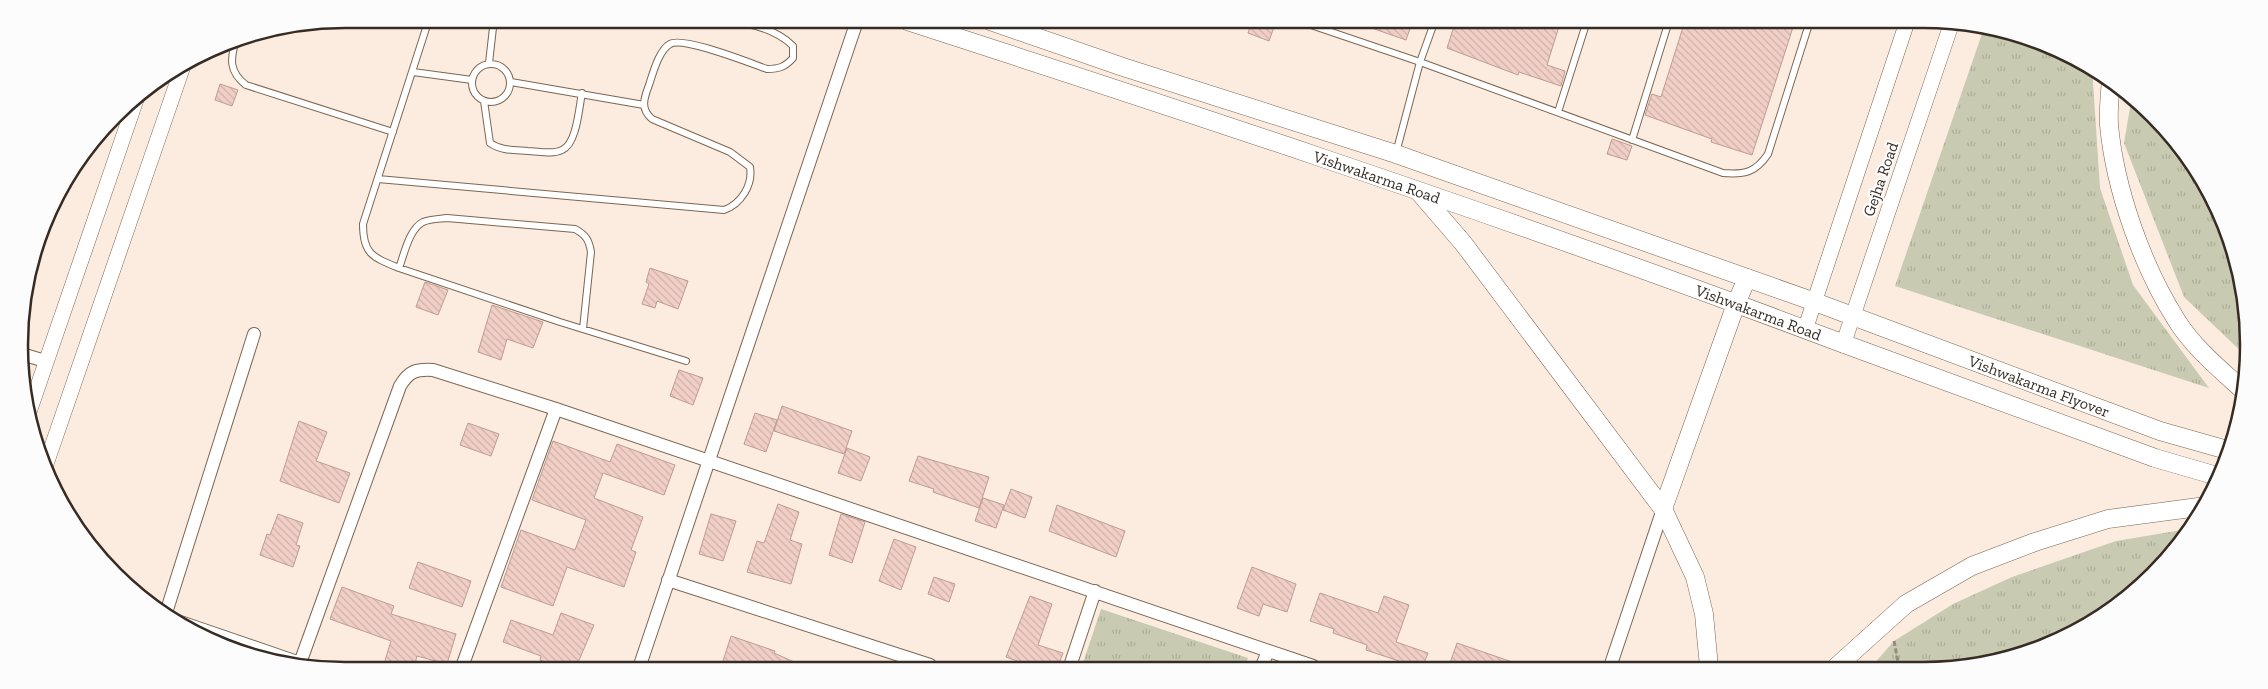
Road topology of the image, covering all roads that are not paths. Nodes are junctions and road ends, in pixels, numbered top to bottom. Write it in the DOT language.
graph roads {
  1 [pos="426,28"];
  2 [pos="493,28"];
  3 [pos="760,28"];
  4 [pos="855,28"];
  5 [pos="928,28"];
  6 [pos="998,28"];
  7 [pos="1010,28"];
  8 [pos="1320,28"];
  9 [pos="1432,28"];
  10 [pos="1585,28"];
  11 [pos="1667,28"];
  12 [pos="1808,28"];
  13 [pos="1905,28"];
  14 [pos="1950,29"];
  15 [pos="234,48"];
  16 [pos="996,50"];
  17 [pos="1420,62"];
  18 [pos="489,64"];
  19 [pos="413,72"];
  20 [pos="180,73"];
  21 [pos="472,80"];
  22 [pos="511,82"];
  23 [pos="2111,89"];
  24 [pos="582,93"];
  25 [pos="484,101"];
  26 [pos="644,105"];
  27 [pos="133,108"];
  28 [pos="1558,112"];
  29 [pos="393,132"];
  30 [pos="1632,140"];
  31 [pos="1396,154"];
  32 [pos="378,179"];
  33 [pos="1418,191"];
  34 [pos="399,268"];
  35 [pos="1747,278"];
  36 [pos="1814,302"];
  37 [pos="1736,304"];
  38 [pos="1852,316"];
  39 [pos="583,330"];
  40 [pos="1805,330"];
  41 [pos="254,334"];
  42 [pos="1843,345"];
  43 [pos="28,356"];
  44 [pos="45,361"];
  45 [pos="686,361"];
  46 [pos="2238,386"];
  47 [pos="32,394"];
  48 [pos="556,409"];
  49 [pos="2223,449"];
  50 [pos="48,457"];
  51 [pos="708,460"];
  52 [pos="2212,475"];
  53 [pos="2196,507"];
  54 [pos="1663,509"];
  55 [pos="668,580"];
  56 [pos="1094,591"];
  57 [pos="168,608"];
  58 [pos="210,632"];
  59 [pos="1268,651"];
  60 [pos="269,652"];
  61 [pos="304,659"];
  62 [pos="464,662"];
  63 [pos="641,662"];
  64 [pos="921,662"];
  65 [pos="1071,662"];
  66 [pos="1264,662"];
  67 [pos="1301,662"];
  68 [pos="1612,662"];
  69 [pos="1709,662"];
  70 [pos="1842,662"];
  1 -- 19 [label="lane"];
  2 -- 18 [label="lane"];
  3 -- 26 [label="lane"];
  4 -- 51 [label="street"];
  5 -- 16 [label="main road, Vishwakarma Road"];
  6 -- 16 [label="main road"];
  7 -- 31 [label="main road, Vishwakarma Road"];
  8 -- 17 [label="lane"];
  9 -- 17 [label="lane"];
  10 -- 28 [label="lane"];
  11 -- 30 [label="lane"];
  12 -- 30 [label="lane"];
  13 -- 36 [label="street, Gejha Road"];
  14 -- 38 [label="street, Gejha Road"];
  15 -- 29 [label="lane"];
  16 -- 33 [label="main road, Vishwakarma Road"];
  17 -- 28 [label="lane"];
  17 -- 31 [label="lane"];
  18 -- 21 [label="lane"];
  18 -- 22 [label="lane"];
  19 -- 21 [label="lane"];
  19 -- 29 [label="lane"];
  20 -- 50 [label="street"];
  21 -- 25 [label="lane"];
  22 -- 24 [label="lane"];
  22 -- 25 [label="lane"];
  23 -- 46 [label="main road"];
  24 -- 25 [label="lane"];
  24 -- 26 [label="lane"];
  26 -- 32 [label="lane"];
  27 -- 44 [label="street"];
  28 -- 30 [label="lane"];
  29 -- 32 [label="lane"];
  31 -- 35 [label="main road, Vishwakarma Road"];
  32 -- 34 [label="lane"];
  33 -- 37 [label="main road, Vishwakarma Road"];
  33 -- 54 [label="main road"];
  34 -- 39 [label="lane"];
  34 -- 39 [label="lane"];
  35 -- 36 [label="main road, Vishwakarma Road"];
  35 -- 37 [label="main road"];
  36 -- 38 [label="main road, Vishwakarma Road"];
  36 -- 40 [label="street, Gejha Road"];
  37 -- 40 [label="main road, Vishwakarma Road"];
  37 -- 54 [label="main road"];
  38 -- 42 [label="street, Gejha Road"];
  38 -- 49 [label="main road, Vishwakarma Flyover"];
  39 -- 45 [label="lane"];
  40 -- 42 [label="main road, Vishwakarma Road"];
  41 -- 57 [label="street"];
  42 -- 52 [label="main road, Vishwakarma Flyover"];
  43 -- 44 [label="street"];
  44 -- 47 [label="street"];
  48 -- 51 [label="street"];
  48 -- 61 [label="street"];
  48 -- 62 [label="street"];
  51 -- 55 [label="street"];
  51 -- 56 [label="street"];
  53 -- 70 [label="main road"];
  54 -- 68 [label="street"];
  54 -- 69 [label="main road"];
  55 -- 63 [label="street"];
  55 -- 64 [label="street"];
  56 -- 59 [label="street"];
  56 -- 65 [label="street"];
  58 -- 60 [label="street"];
  59 -- 66 [label="street"];
  59 -- 67 [label="street"];
}
